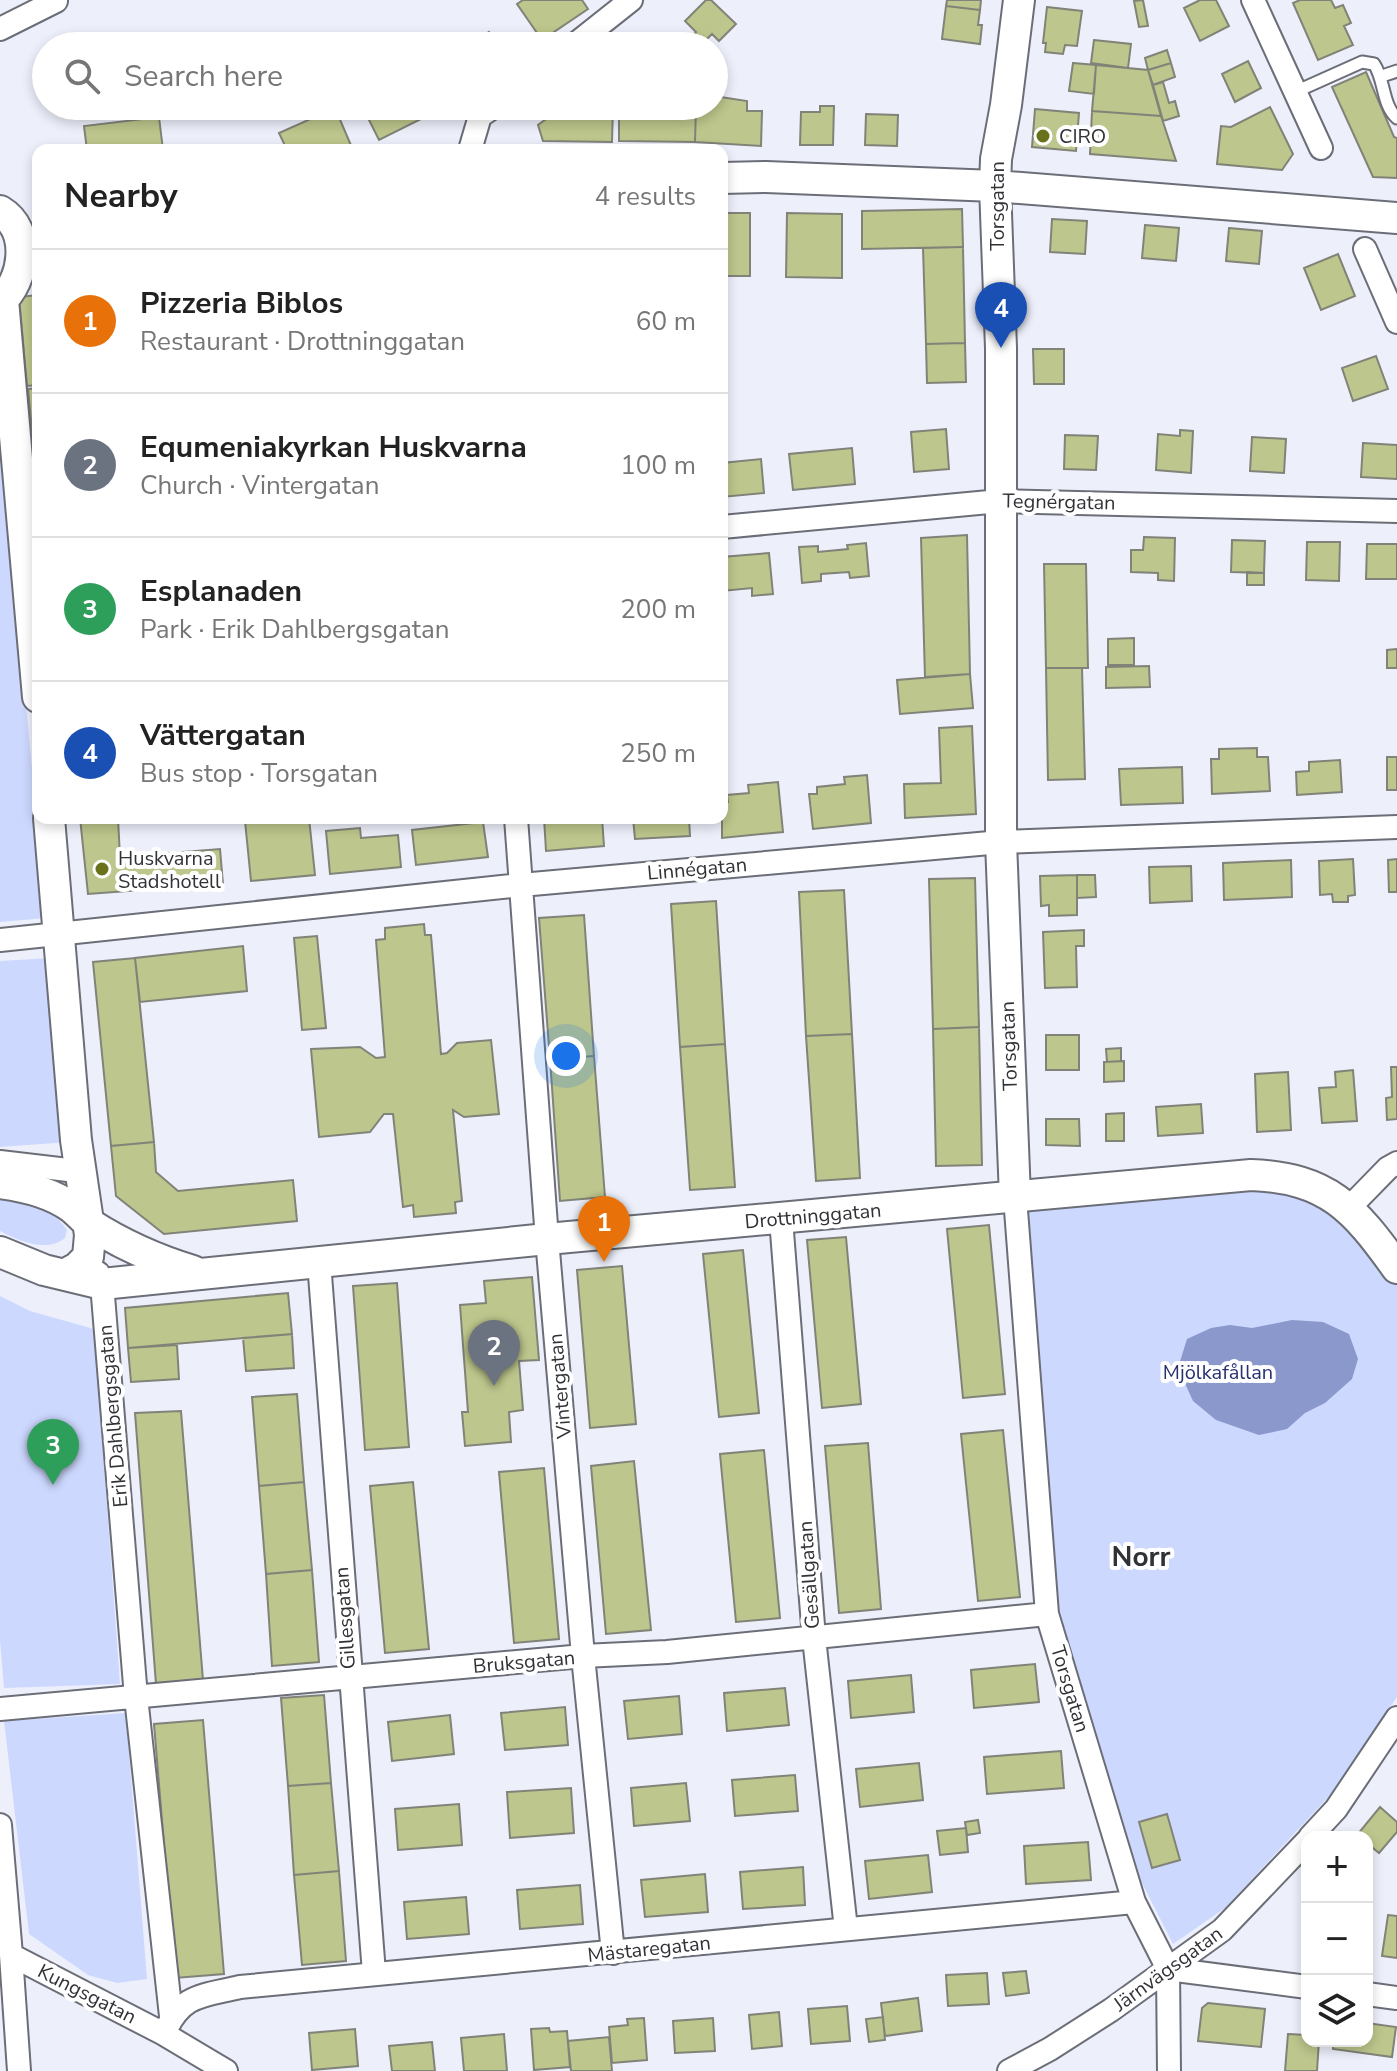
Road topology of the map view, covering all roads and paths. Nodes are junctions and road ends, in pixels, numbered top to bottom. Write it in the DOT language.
graph roads {
  1 [pos="33,0"];
  2 [pos="631,0"];
  3 [pos="1019,0"];
  4 [pos="1253,0"];
  5 [pos="62,1"];
  6 [pos="0,29"];
  7 [pos="591,32"];
  8 [pos="1397,71"];
  9 [pos="1382,76"];
  10 [pos="1295,92"];
  11 [pos="1397,118"];
  12 [pos="479,120"];
  13 [pos="472,144"];
  14 [pos="1321,148"];
  15 [pos="728,178"];
  16 [pos="995,186"];
  17 [pos="1397,218"];
  18 [pos="18,224"];
  19 [pos="1365,249"];
  20 [pos="29,268"];
  21 [pos="1,301"];
  22 [pos="1397,322"];
  23 [pos="1000,501"];
  24 [pos="1397,511"];
  25 [pos="728,526"];
  26 [pos="32,584"];
  27 [pos="50,824"];
  28 [pos="516,824"];
  29 [pos="1397,827"];
  30 [pos="1001,842"];
  31 [pos="521,885"];
  32 [pos="60,934"];
  33 [pos="0,940"];
  34 [pos="0,1162"];
  35 [pos="1397,1163"];
  36 [pos="68,1170"];
  37 [pos="0,1183"];
  38 [pos="1015,1197"];
  39 [pos="1348,1209"];
  40 [pos="781,1219"];
  41 [pos="87,1222"];
  42 [pos="547,1239"];
  43 [pos="0,1252"];
  44 [pos="90,1252"];
  45 [pos="319,1262"];
  46 [pos="1397,1268"];
  47 [pos="66,1274"];
  48 [pos="202,1274"];
  49 [pos="102,1284"];
  50 [pos="1047,1614"];
  51 [pos="814,1638"];
  52 [pos="583,1656"];
  53 [pos="349,1677"];
  54 [pos="136,1697"];
  55 [pos="0,1709"];
  56 [pos="1397,1718"];
  57 [pos="0,1825"];
  58 [pos="1316,1831"];
  59 [pos="1301,1847"];
  60 [pos="1134,1902"];
  61 [pos="846,1929"];
  62 [pos="613,1953"];
  63 [pos="11,1955"];
  64 [pos="1168,1969"];
  65 [pos="374,1973"];
  66 [pos="1301,1986"];
  67 [pos="1373,1995"];
  68 [pos="1397,1998"];
  69 [pos="167,2025"];
  70 [pos="19,2071"];
  71 [pos="226,2071"];
  72 [pos="1009,2071"];
  73 [pos="1169,2071"];
  1 -- 5 [label="street"];
  2 -- 7 [label="street"];
  3 -- 16 [label="street, Torsgatan"];
  4 -- 10 [label="street"];
  5 -- 6 [label="street"];
  8 -- 9 [label="lane"];
  9 -- 10 [label="lane"];
  9 -- 11 [label="lane"];
  10 -- 14 [label="street"];
  12 -- 13 [label="street"];
  15 -- 16 [label="street"];
  16 -- 17 [label="street"];
  16 -- 23 [label="street, Torsgatan"];
  18 -- 20 [label="street"];
  19 -- 22 [label="street"];
  20 -- 21 [label="street"];
  21 -- 26 [label="street"];
  23 -- 24 [label="street, Tegnérgatan"];
  23 -- 25 [label="street, Tegnérgatan"];
  23 -- 30 [label="street, Torsgatan"];
  27 -- 32 [label="street, Erik Dahlbergsgatan"];
  28 -- 31 [label="street, Vintergatan"];
  29 -- 30 [label="street, Linnégatan"];
  30 -- 31 [label="street, Linnégatan"];
  30 -- 38 [label="street, Torsgatan"];
  31 -- 32 [label="street, Linnégatan"];
  31 -- 42 [label="street, Vintergatan"];
  32 -- 33 [label="street, Linnégatan"];
  32 -- 41 [label="street, Erik Dahlbergsgatan"];
  34 -- 36 [label="street"];
  35 -- 39 [label="street"];
  37 -- 41 [label="street, Drottninggatan"];
  38 -- 39 [label="street, Drottninggatan"];
  38 -- 40 [label="street, Drottninggatan"];
  38 -- 50 [label="street, Torsgatan"];
  39 -- 46 [label="street, Drottninggatan"];
  40 -- 42 [label="street, Drottninggatan"];
  40 -- 51 [label="street, Gesällgatan"];
  41 -- 44 [label="street, Erik Dahlbergsgatan"];
  41 -- 48 [label="street, Drottninggatan"];
  42 -- 45 [label="street, Drottninggatan"];
  42 -- 52 [label="street, Vintergatan"];
  43 -- 47 [label="street, Drottninggatan"];
  44 -- 47 [label="street"];
  44 -- 49 [label="street, Erik Dahlbergsgatan"];
  45 -- 48 [label="street, Drottninggatan"];
  45 -- 53 [label="street, Gillesgatan"];
  47 -- 49 [label="street, Drottninggatan"];
  48 -- 49 [label="street, Drottninggatan"];
  49 -- 54 [label="street, Erik Dahlbergsgatan"];
  50 -- 51 [label="street, Bruksgatan"];
  50 -- 60 [label="street, Torsgatan"];
  51 -- 52 [label="street, Bruksgatan"];
  51 -- 61 [label="street, Gesällgatan"];
  52 -- 53 [label="street, Bruksgatan"];
  52 -- 62 [label="street, Vintergatan"];
  53 -- 54 [label="street, Bruksgatan"];
  53 -- 65 [label="street, Gillesgatan"];
  54 -- 55 [label="street, Bruksgatan"];
  54 -- 69 [label="street, Erik Dahlbergsgatan"];
  56 -- 58 [label="street, Järnvägsgatan"];
  57 -- 63 [label="street, Kungsgatan"];
  59 -- 64 [label="street, Järnvägsgatan"];
  60 -- 61 [label="street, Mästaregatan"];
  60 -- 64 [label="street, Torsgatan"];
  61 -- 62 [label="street, Mästaregatan"];
  62 -- 65 [label="street, Mästaregatan"];
  63 -- 69 [label="street, Kungsgatan"];
  63 -- 70 [label="street, Kungsgatan"];
  64 -- 66 [label="street"];
  64 -- 72 [label="street, Järnvägsgatan"];
  64 -- 73 [label="street, Torsgatan"];
  65 -- 69 [label="street, Mästaregatan"];
  67 -- 68 [label="street"];
  69 -- 71 [label="street, Kungsgatan"];
}
